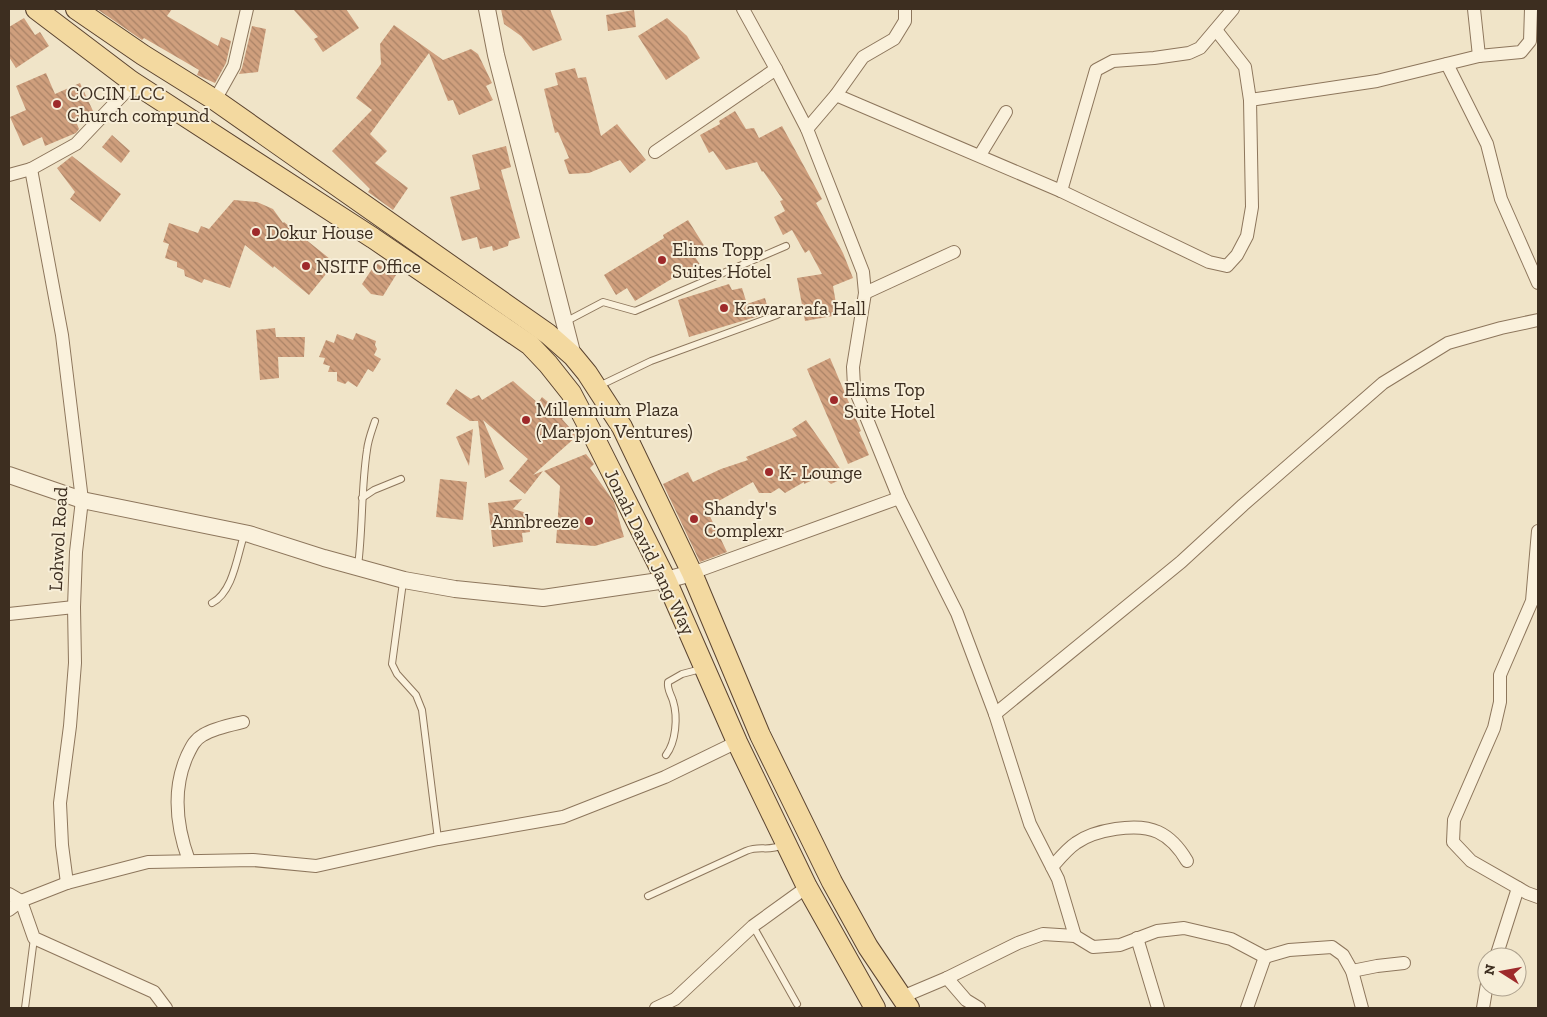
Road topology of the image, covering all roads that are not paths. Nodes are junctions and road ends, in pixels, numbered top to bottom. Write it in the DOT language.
graph roads {
  1 [pos="36,9"];
  2 [pos="76,9"];
  3 [pos="246,9"];
  4 [pos="487,9"];
  5 [pos="743,9"];
  6 [pos="905,9"];
  7 [pos="1233,9"];
  8 [pos="1474,9"];
  9 [pos="1531,9"];
  10 [pos="1216,30"];
  11 [pos="1479,56"];
  12 [pos="1447,64"];
  13 [pos="776,69"];
  14 [pos="134,83"];
  15 [pos="836,95"];
  16 [pos="215,100"];
  17 [pos="1250,100"];
  18 [pos="1006,112"];
  19 [pos="807,128"];
  20 [pos="655,152"];
  21 [pos="980,155"];
  22 [pos="31,169"];
  23 [pos="9,175"];
  24 [pos="1061,191"];
  25 [pos="786,246"];
  26 [pos="954,252"];
  27 [pos="1538,283"];
  28 [pos="865,292"];
  29 [pos="777,315"];
  30 [pos="1538,320"];
  31 [pos="563,322"];
  32 [pos="573,356"];
  33 [pos="596,387"];
  34 [pos="375,420"];
  35 [pos="9,475"];
  36 [pos="401,479"];
  37 [pos="362,498"];
  38 [pos="899,498"];
  39 [pos="82,500"];
  40 [pos="1538,531"];
  41 [pos="244,534"];
  42 [pos="358,567"];
  43 [pos="692,573"];
  44 [pos="404,580"];
  45 [pos="666,580"];
  46 [pos="1535,602"];
  47 [pos="212,603"];
  48 [pos="74,607"];
  49 [pos="9,614"];
  50 [pos="705,668"];
  51 [pos="994,714"];
  52 [pos="243,722"];
  53 [pos="738,742"];
  54 [pos="666,755"];
  55 [pos="438,839"];
  56 [pos="786,843"];
  57 [pos="1187,860"];
  58 [pos="189,861"];
  59 [pos="1052,867"];
  60 [pos="66,883"];
  61 [pos="807,887"];
  62 [pos="1518,888"];
  63 [pos="9,894"];
  64 [pos="648,896"];
  65 [pos="1538,897"];
  66 [pos="22,901"];
  67 [pos="9,910"];
  68 [pos="753,926"];
  69 [pos="1075,936"];
  70 [pos="34,938"];
  71 [pos="1137,938"];
  72 [pos="1499,947"];
  73 [pos="1265,956"];
  74 [pos="1404,962"];
  75 [pos="1352,972"];
  76 [pos="947,978"];
  77 [pos="673,1003"];
  78 [pos="905,1003"];
  79 [pos="797,1004"];
  80 [pos="25,1008"];
  81 [pos="166,1008"];
  82 [pos="656,1008"];
  83 [pos="875,1008"];
  84 [pos="979,1008"];
  85 [pos="1158,1008"];
  86 [pos="1247,1008"];
  87 [pos="1362,1008"];
  1 -- 14 [label="main road, Jonah David Jang Way"];
  2 -- 16 [label="main road"];
  3 -- 16 [label="street"];
  4 -- 31 [label="street"];
  5 -- 13 [label="street"];
  6 -- 15 [label="street"];
  7 -- 10 [label="street"];
  8 -- 11 [label="street"];
  9 -- 11 [label="street"];
  10 -- 17 [label="street"];
  10 -- 24 [label="street"];
  11 -- 12 [label="street"];
  12 -- 17 [label="street"];
  12 -- 27 [label="street"];
  13 -- 19 [label="street"];
  13 -- 20 [label="street"];
  14 -- 22 [label="street"];
  14 -- 45 [label="main road, Jonah David Jang Way"];
  15 -- 19 [label="street"];
  15 -- 21 [label="street"];
  16 -- 32 [label="main road"];
  17 -- 24 [label="street"];
  18 -- 21 [label="street"];
  19 -- 28 [label="street"];
  21 -- 24 [label="street"];
  22 -- 23 [label="street"];
  22 -- 39 [label="street, Lohwol Road"];
  25 -- 31 [label="lane"];
  26 -- 28 [label="street"];
  28 -- 38 [label="street"];
  29 -- 33 [label="lane"];
  30 -- 51 [label="street"];
  31 -- 32 [label="street"];
  32 -- 33 [label="main road"];
  33 -- 43 [label="main road"];
  34 -- 37 [label="lane"];
  35 -- 39 [label="street"];
  36 -- 37 [label="lane"];
  37 -- 42 [label="lane"];
  38 -- 43 [label="street"];
  38 -- 51 [label="street"];
  39 -- 41 [label="street"];
  39 -- 48 [label="street, Lohwol Road"];
  40 -- 46 [label="street"];
  41 -- 42 [label="street"];
  41 -- 47 [label="lane"];
  42 -- 44 [label="street"];
  43 -- 45 [label="street"];
  43 -- 78 [label="main road"];
  44 -- 45 [label="street"];
  44 -- 55 [label="lane"];
  45 -- 50 [label="main road, Jonah David Jang Way"];
  46 -- 62 [label="street"];
  48 -- 49 [label="street"];
  48 -- 60 [label="street, Lohwol Road"];
  50 -- 53 [label="main road, Jonah David Jang Way"];
  50 -- 54 [label="lane"];
  51 -- 59 [label="street"];
  52 -- 58 [label="street"];
  53 -- 55 [label="street"];
  53 -- 56 [label="main road, Jonah David Jang Way"];
  55 -- 58 [label="street"];
  56 -- 61 [label="main road, Jonah David Jang Way"];
  56 -- 64 [label="lane"];
  57 -- 59 [label="street"];
  58 -- 60 [label="street"];
  59 -- 69 [label="street"];
  60 -- 66 [label="street"];
  61 -- 68 [label="street"];
  61 -- 83 [label="main road, Jonah David Jang Way"];
  62 -- 65 [label="street"];
  62 -- 72 [label="street"];
  63 -- 66 [label="street"];
  66 -- 67 [label="street"];
  66 -- 70 [label="street"];
  68 -- 77 [label="street"];
  68 -- 79 [label="lane"];
  69 -- 71 [label="street"];
  69 -- 76 [label="street"];
  70 -- 80 [label="lane"];
  70 -- 81 [label="street"];
  71 -- 73 [label="street"];
  71 -- 85 [label="street"];
  73 -- 75 [label="street"];
  73 -- 86 [label="street"];
  74 -- 75 [label="street"];
  75 -- 87 [label="street"];
  76 -- 78 [label="street"];
  76 -- 84 [label="street"];
  77 -- 82 [label="street"];
}
